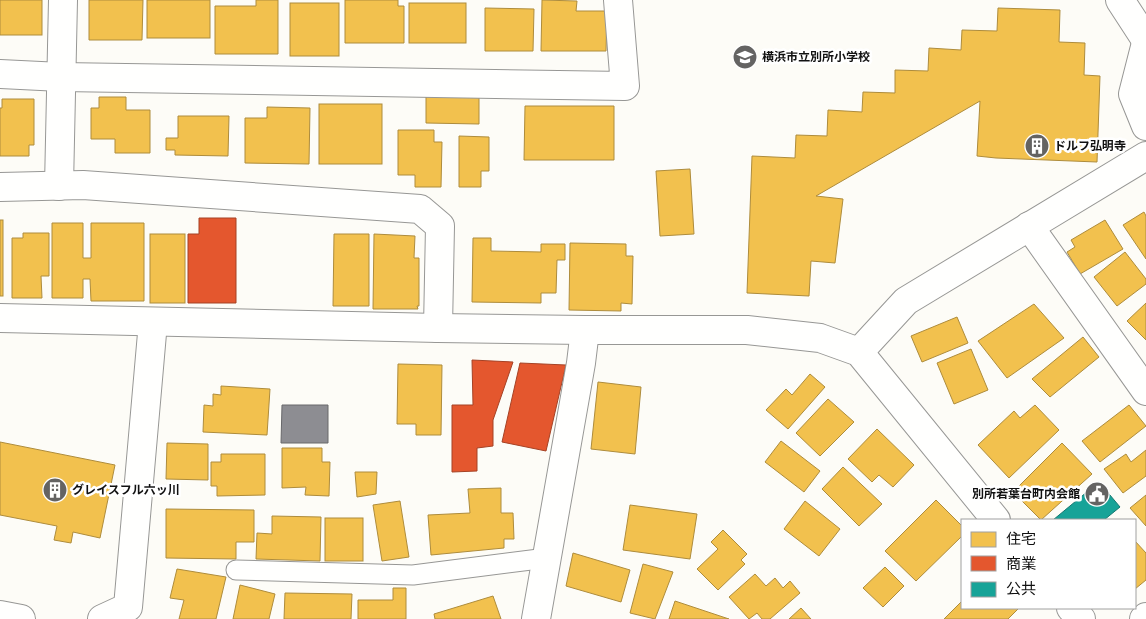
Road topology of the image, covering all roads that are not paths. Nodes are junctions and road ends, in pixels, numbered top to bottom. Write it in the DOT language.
graph roads {
  1 [pos="63,0"];
  2 [pos="618,0"];
  3 [pos="1120,0"];
  4 [pos="1146,42"];
  5 [pos="0,74"];
  6 [pos="62,76"];
  7 [pos="1146,126"];
  8 [pos="1146,156"];
  9 [pos="60,186"];
  10 [pos="0,187"];
  11 [pos="1029,226"];
  12 [pos="0,318"];
  13 [pos="153,322"];
  14 [pos="438,328"];
  15 [pos="585,330"];
  16 [pos="860,352"];
  17 [pos="1146,391"];
  18 [pos="995,519"];
  19 [pos="547,558"];
  20 [pos="236,570"];
  21 [pos="1072,609"];
  22 [pos="0,615"];
  23 [pos="21,619"];
  24 [pos="102,619"];
  25 [pos="536,619"];
  26 [pos="1081,619"];
  1 -- 6 [label="street"];
  2 -- 6 [label="street"];
  3 -- 4 [label="street"];
  4 -- 7 [label="street"];
  5 -- 6 [label="street"];
  6 -- 9 [label="street"];
  8 -- 11 [label="street"];
  9 -- 10 [label="street"];
  9 -- 14 [label="street"];
  11 -- 16 [label="street"];
  11 -- 17 [label="street"];
  12 -- 13 [label="street"];
  13 -- 14 [label="street"];
  13 -- 24 [label="street"];
  14 -- 15 [label="street"];
  15 -- 16 [label="street"];
  15 -- 19 [label="street"];
  16 -- 18 [label="street"];
  19 -- 20 [label="lane"];
  19 -- 25 [label="street"];
  21 -- 26 [label="street"];
  22 -- 23 [label="street"];
}
